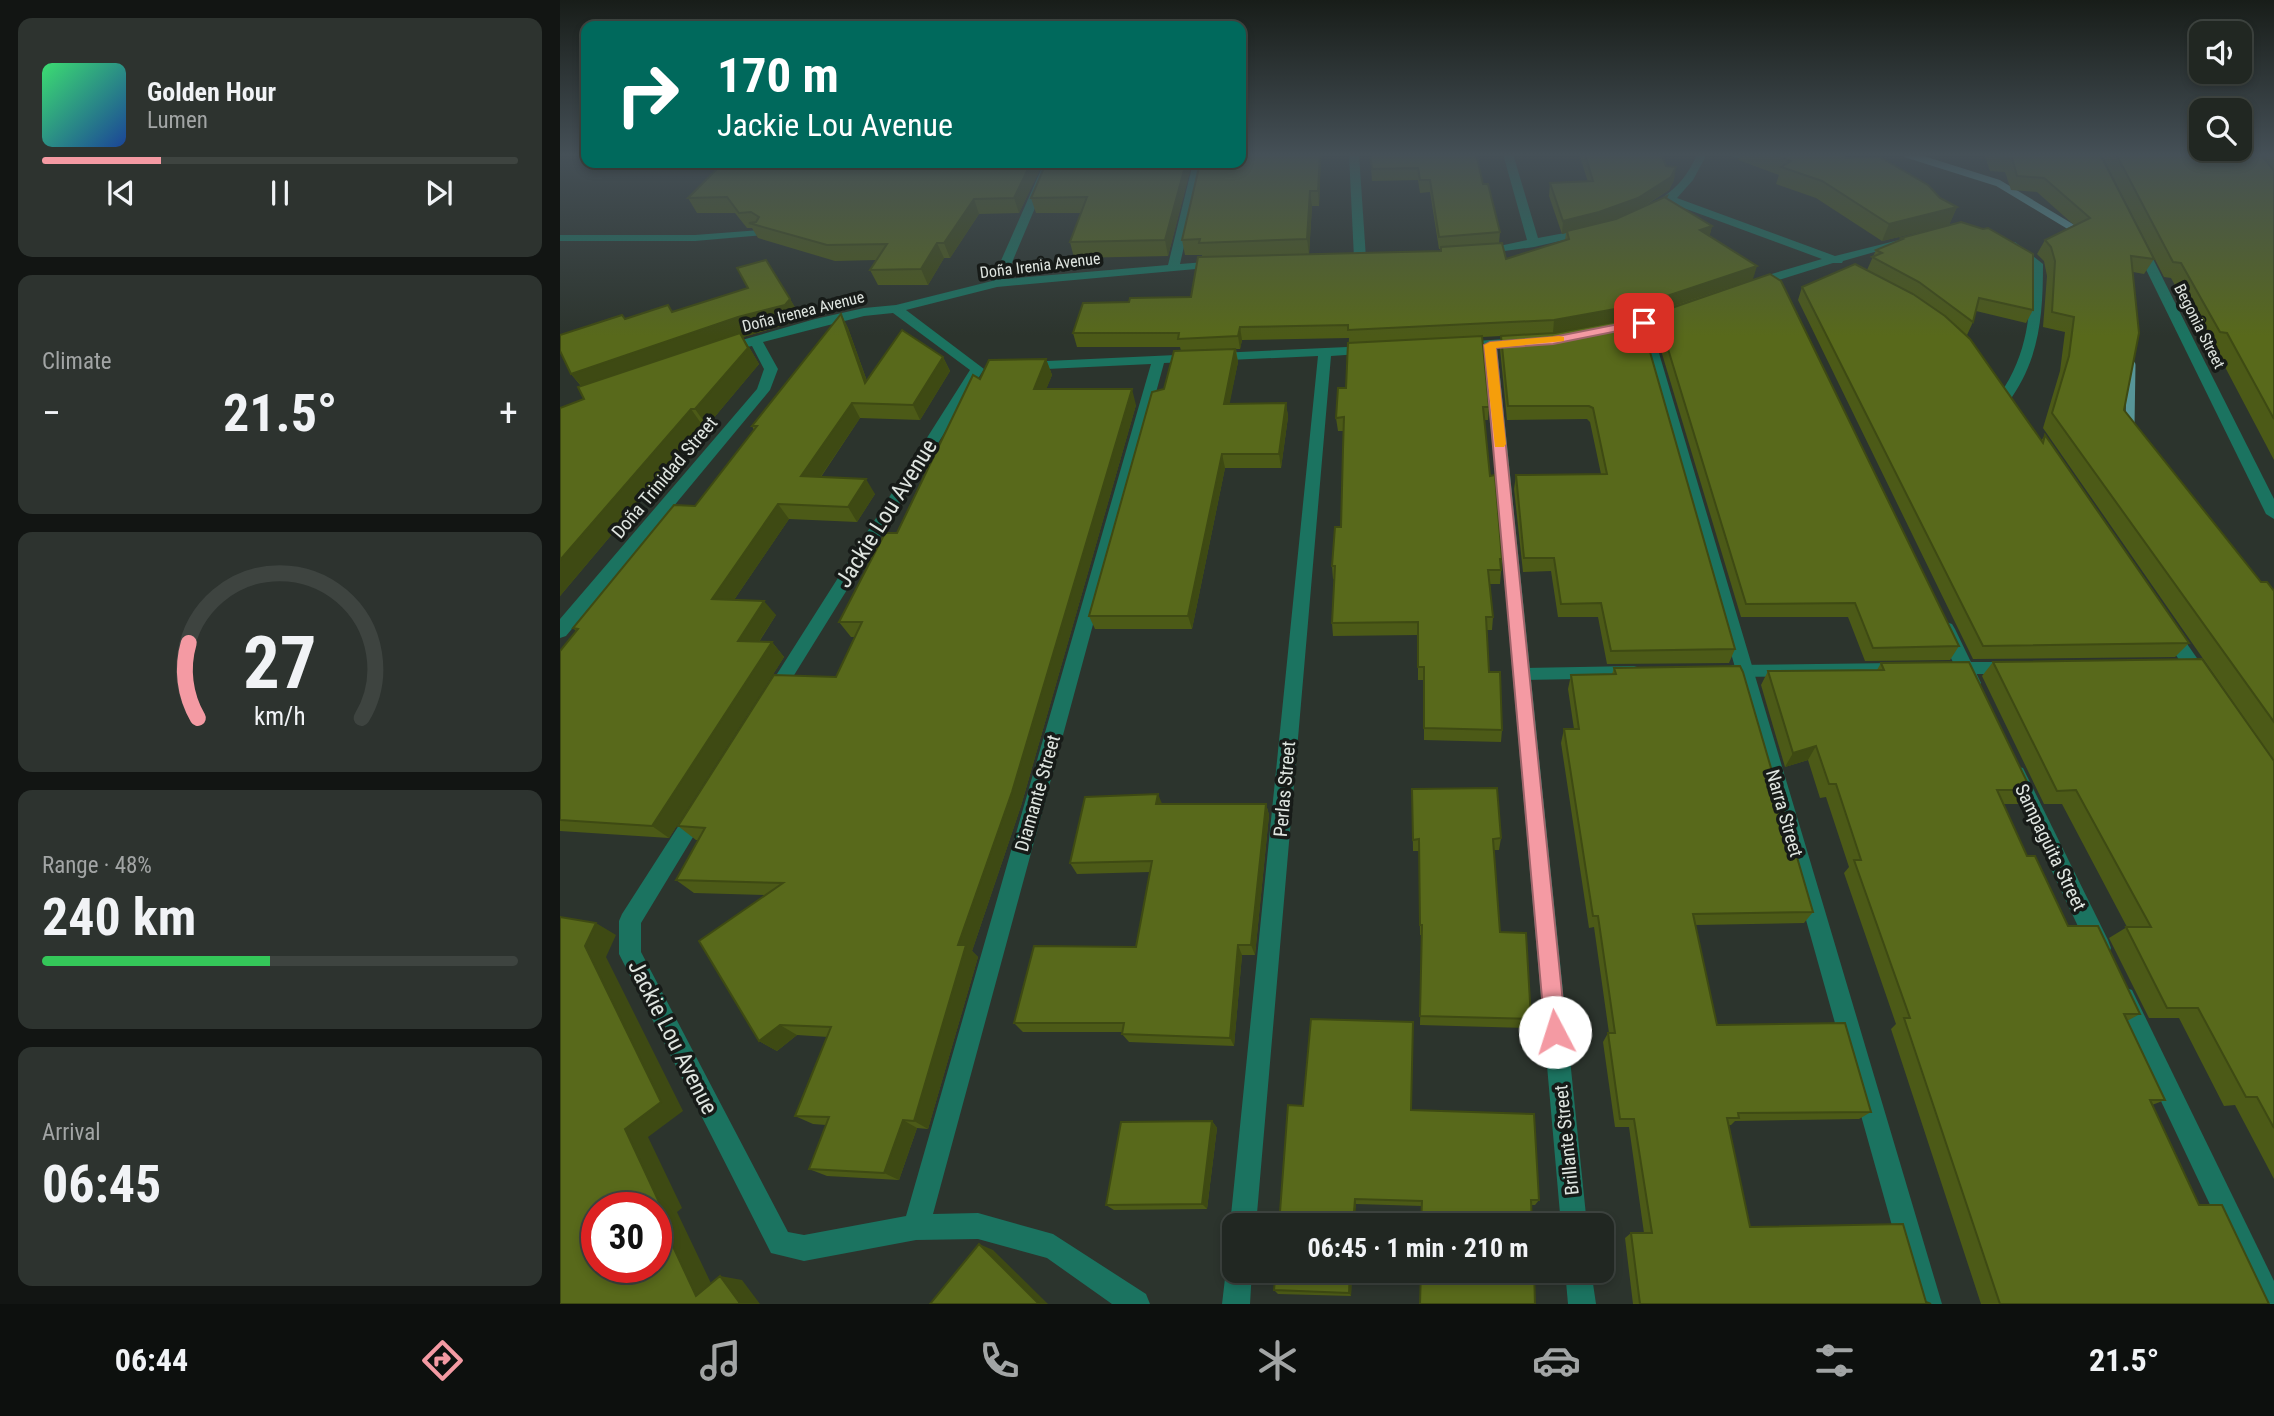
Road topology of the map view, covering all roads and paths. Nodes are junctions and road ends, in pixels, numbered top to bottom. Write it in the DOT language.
graph roads {
  1 [pos="1027,215"];
  2 [pos="1186,215"];
  3 [pos="1358,215"];
  4 [pos="1526,215"];
  5 [pos="1716,215"];
  6 [pos="1600,229"];
  7 [pos="760,233"];
  8 [pos="2135,236"];
  9 [pos="560,238"];
  10 [pos="1999,238"];
  11 [pos="1915,239"];
  12 [pos="1534,244"];
  13 [pos="1470,254"];
  14 [pos="1360,257"];
  15 [pos="1374,257"];
  16 [pos="1347,258"];
  17 [pos="1834,259"];
  18 [pos="1227,264"];
  19 [pos="1174,267"];
  20 [pos="1857,271"];
  21 [pos="998,283"];
  22 [pos="1740,289"];
  23 [pos="1692,306"];
  24 [pos="896,309"];
  25 [pos="1644,323"];
  26 [pos="1605,331"];
  27 [pos="755,340"];
  28 [pos="1540,341"];
  29 [pos="1490,345"];
  30 [pos="1449,347"];
  31 [pos="1380,350"];
  32 [pos="717,352"];
  33 [pos="1325,352"];
  34 [pos="1160,359"];
  35 [pos="1016,367"];
  36 [pos="1995,377"];
  37 [pos="2274,514"];
  38 [pos="1936,607"];
  39 [pos="2161,620"];
  40 [pos="560,632"];
  41 [pos="2192,665"];
  42 [pos="2166,666"];
  43 [pos="1965,668"];
  44 [pos="2019,668"];
  45 [pos="1910,669"];
  46 [pos="1938,669"];
  47 [pos="1716,671"];
  48 [pos="1744,671"];
  49 [pos="1646,672"];
  50 [pos="1521,674"];
  51 [pos="2214,696"];
  52 [pos="1983,706"];
  53 [pos="763,709"];
  54 [pos="2007,756"];
  55 [pos="704,803"];
  56 [pos="1244,1213"];
  57 [pos="1573,1213"];
  58 [pos="916,1227"];
  59 [pos="1238,1283"];
  60 [pos="1580,1283"];
  61 [pos="1136,1304"];
  62 [pos="1236,1304"];
  63 [pos="1582,1304"];
  64 [pos="1928,1304"];
  65 [pos="2271,1304"];
  1 -- 21 [label="street"];
  2 -- 19 [label="street"];
  3 -- 14 [label="street"];
  4 -- 12 [label="street"];
  5 -- 17 [label="street"];
  6 -- 12 [label="street"];
  7 -- 9 [label="lane"];
  8 -- 37 [label="street, Begonia Street"];
  10 -- 36 [label="street"];
  11 -- 17 [label="street"];
  12 -- 13 [label="street"];
  14 -- 15 [label="street"];
  14 -- 16 [label="street"];
  17 -- 20 [label="street"];
  17 -- 22 [label="street"];
  18 -- 19 [label="street, Doña Irenia Avenue"];
  19 -- 21 [label="street, Doña Irenia Avenue"];
  21 -- 24 [label="street, Doña Irenia Avenue"];
  23 -- 25 [label="street"];
  24 -- 27 [label="street, Doña Irenea Avenue"];
  24 -- 53 [label="street, Jackie Lou Avenue"];
  25 -- 26 [label="street"];
  25 -- 48 [label="street, Narra Street"];
  27 -- 32 [label="street, Doña Irenea Avenue"];
  27 -- 40 [label="street, Doña Trinidad Street"];
  28 -- 29 [label="street"];
  29 -- 30 [label="street"];
  29 -- 50 [label="street, Brillante Street"];
  31 -- 33 [label="street"];
  33 -- 34 [label="street"];
  33 -- 56 [label="street, Perlas Street"];
  34 -- 35 [label="street"];
  34 -- 58 [label="street, Diamante Street"];
  38 -- 43 [label="street"];
  39 -- 41 [label="street"];
  41 -- 42 [label="lane"];
  41 -- 51 [label="street"];
  43 -- 44 [label="lane"];
  43 -- 46 [label="lane"];
  43 -- 52 [label="street"];
  45 -- 48 [label="lane"];
  47 -- 48 [label="lane"];
  48 -- 64 [label="street, Narra Street"];
  49 -- 50 [label="lane"];
  50 -- 57 [label="street, Brillante Street"];
  54 -- 65 [label="street, Sampaguita Street"];
  55 -- 58 [label="street, Jackie Lou Avenue"];
  58 -- 61 [label="street, Jackie Lou Avenue"];
  59 -- 62 [label="street"];
  60 -- 63 [label="street"];
}
